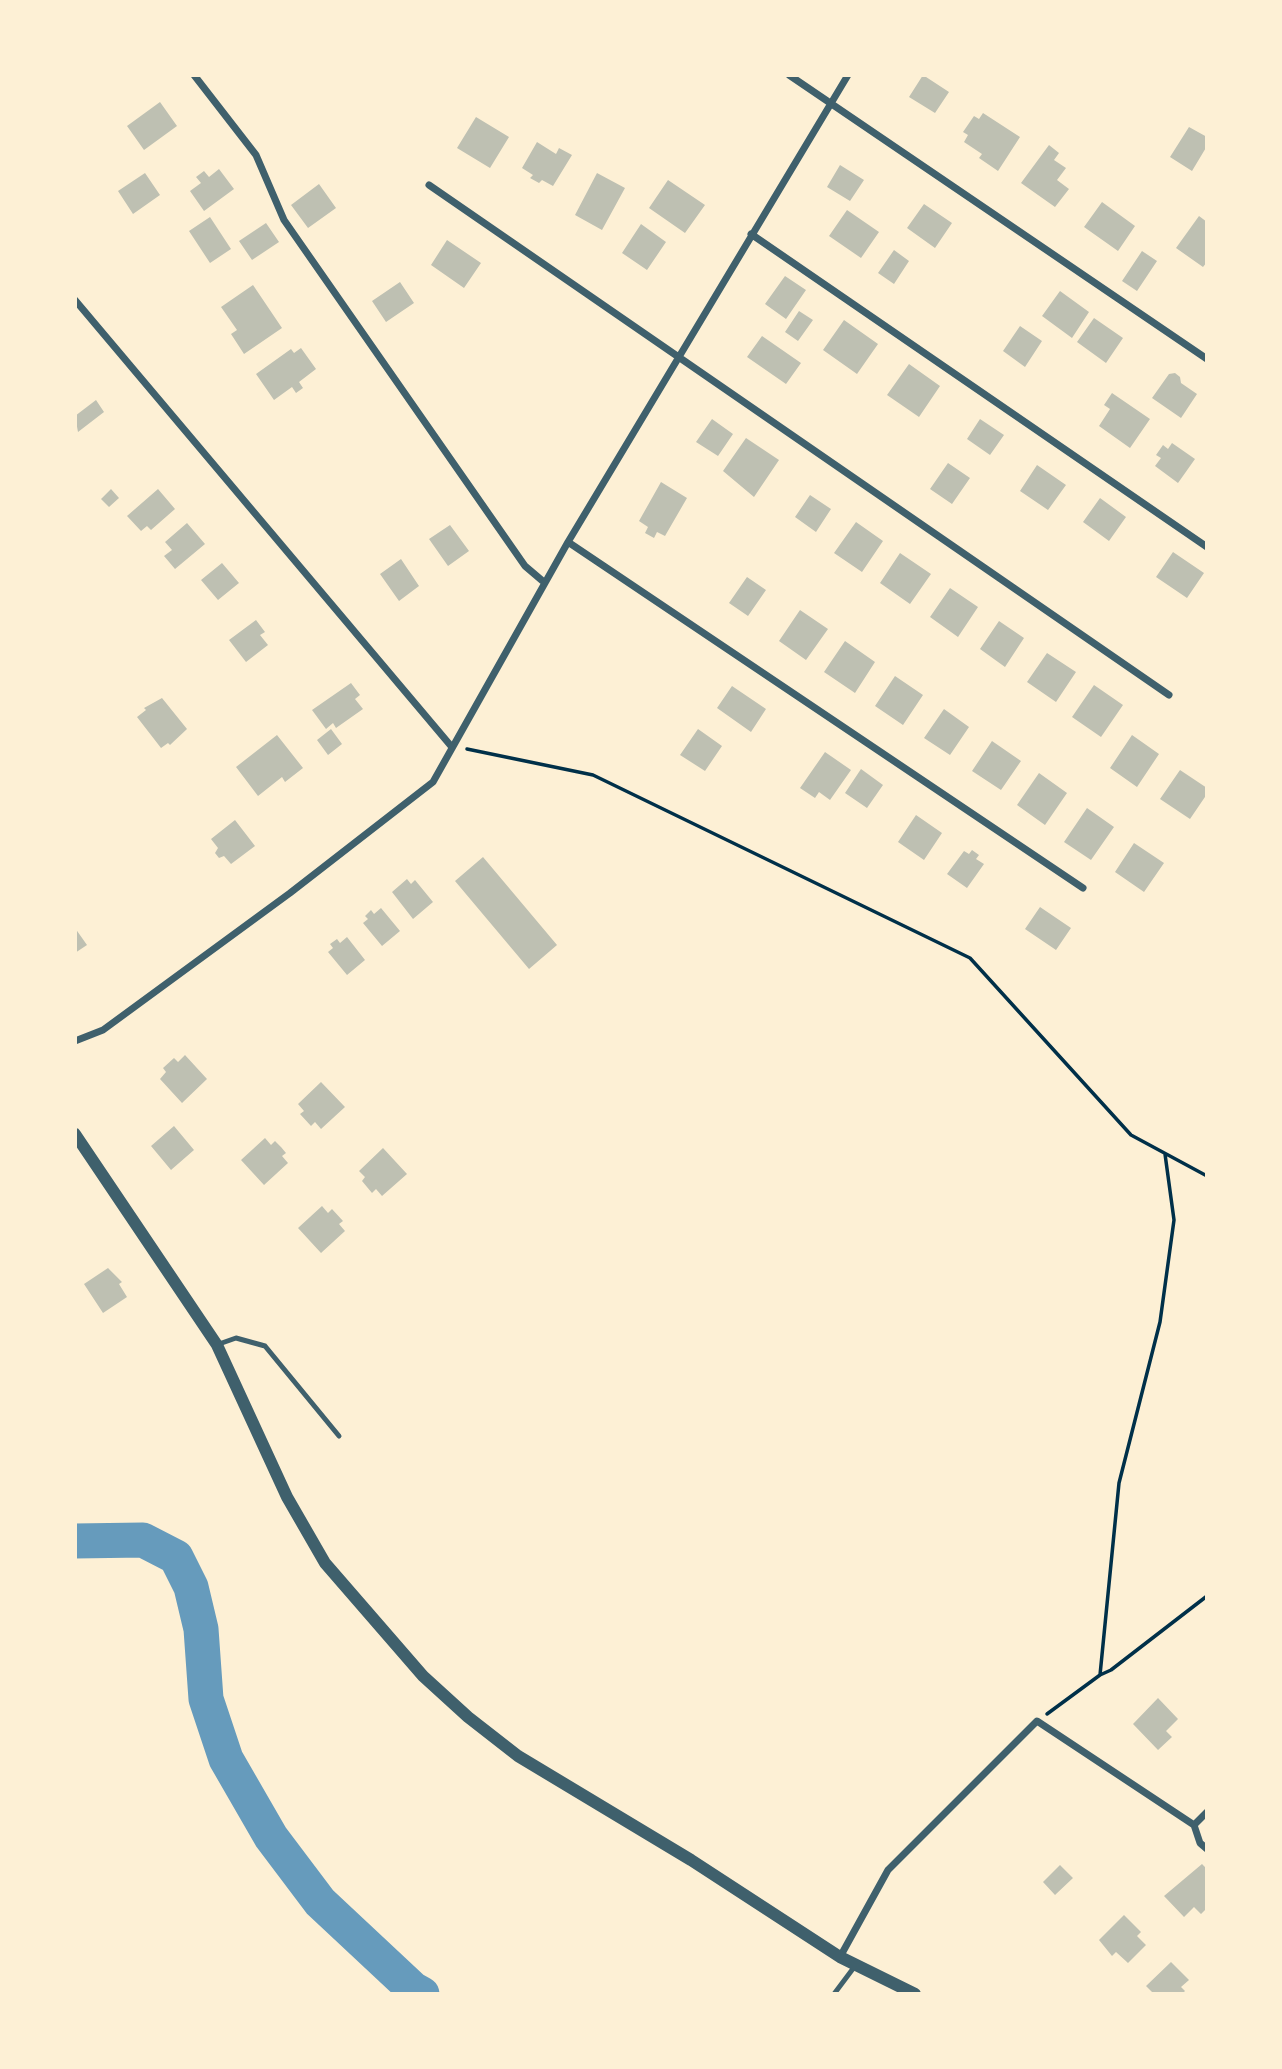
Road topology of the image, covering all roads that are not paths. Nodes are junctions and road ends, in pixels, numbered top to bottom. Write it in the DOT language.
graph roads {
  1 [pos="194,75"];
  2 [pos="789,75"];
  3 [pos="848,75"];
  4 [pos="832,105"];
  5 [pos="429,185"];
  6 [pos="751,234"];
  7 [pos="75,300"];
  8 [pos="678,359"];
  9 [pos="1207,359"];
  10 [pos="568,542"];
  11 [pos="1207,547"];
  12 [pos="545,583"];
  13 [pos="1169,695"];
  14 [pos="451,746"];
  15 [pos="1083,888"];
  16 [pos="75,1041"];
  17 [pos="75,1134"];
  18 [pos="217,1345"];
  19 [pos="340,1436"];
  20 [pos="1207,1812"];
  21 [pos="1194,1825"];
  22 [pos="1207,1849"];
  23 [pos="839,1957"];
  24 [pos="857,1964"];
  25 [pos="834,1994"];
  26 [pos="915,1994"];
  1 -- 12 [label="street"];
  2 -- 4 [label="street"];
  3 -- 4 [label="street"];
  4 -- 6 [label="street"];
  4 -- 9 [label="street"];
  5 -- 8 [label="street"];
  6 -- 8 [label="street"];
  6 -- 11 [label="street"];
  7 -- 14 [label="street"];
  8 -- 10 [label="street"];
  8 -- 13 [label="street"];
  10 -- 12 [label="street"];
  10 -- 15 [label="street"];
  12 -- 14 [label="street"];
  14 -- 16 [label="street"];
  17 -- 18 [label="street"];
  18 -- 19 [label="lane"];
  18 -- 23 [label="street"];
  20 -- 21 [label="street"];
  21 -- 22 [label="street"];
  21 -- 23 [label="street"];
  23 -- 24 [label="street"];
  24 -- 25 [label="lane"];
  24 -- 26 [label="street"];
}
